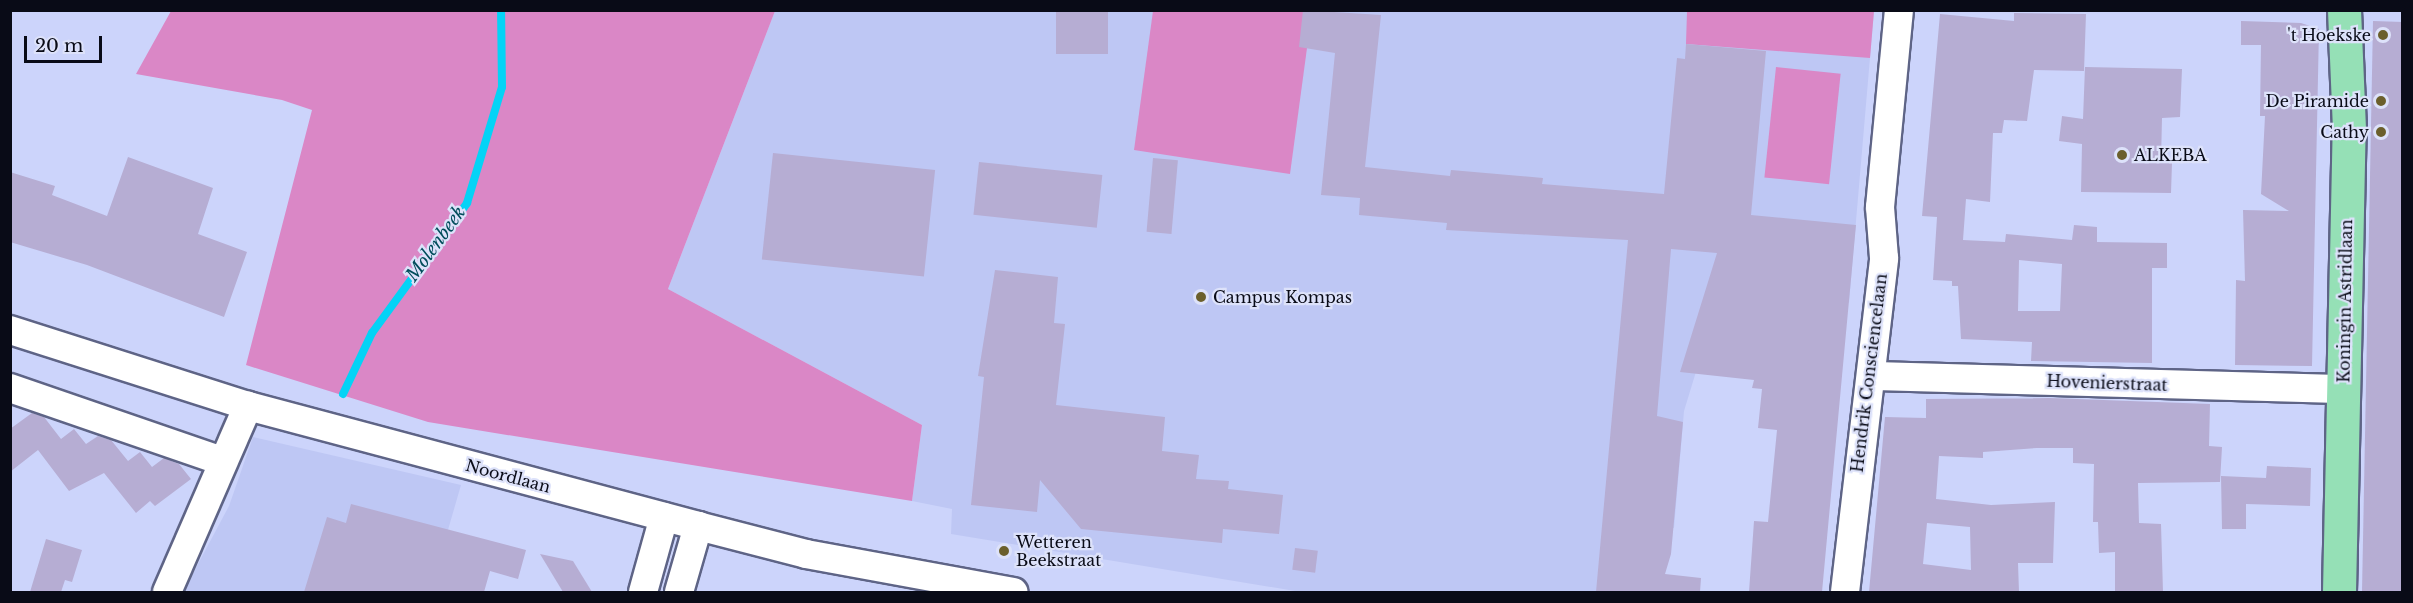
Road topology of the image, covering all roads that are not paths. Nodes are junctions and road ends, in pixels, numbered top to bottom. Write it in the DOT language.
graph roads {
  1 [pos="1899,10"];
  2 [pos="2344,10"];
  3 [pos="10,330"];
  4 [pos="1871,376"];
  5 [pos="10,388"];
  6 [pos="2343,389"];
  7 [pos="248,406"];
  8 [pos="222,461"];
  9 [pos="664,517"];
  10 [pos="698,526"];
  11 [pos="167,592"];
  12 [pos="643,592"];
  13 [pos="679,592"];
  14 [pos="1014,592"];
  15 [pos="1845,592"];
  16 [pos="2339,592"];
  1 -- 4 [label="street, Hendrik Consciencelaan"];
  2 -- 6 [label="main road, Koningin Astridlaan"];
  3 -- 7 [label="street, Noordlaan"];
  4 -- 6 [label="street, Hovenierstraat"];
  4 -- 15 [label="street, Hendrik Consciencelaan"];
  5 -- 8 [label="street"];
  6 -- 16 [label="main road, Koningin Astridlaan"];
  7 -- 8 [label="street"];
  7 -- 9 [label="street, Noordlaan"];
  8 -- 11 [label="street"];
  9 -- 10 [label="street, Noordlaan"];
  9 -- 12 [label="street"];
  10 -- 13 [label="street"];
  10 -- 14 [label="street, Noordlaan"];
}
